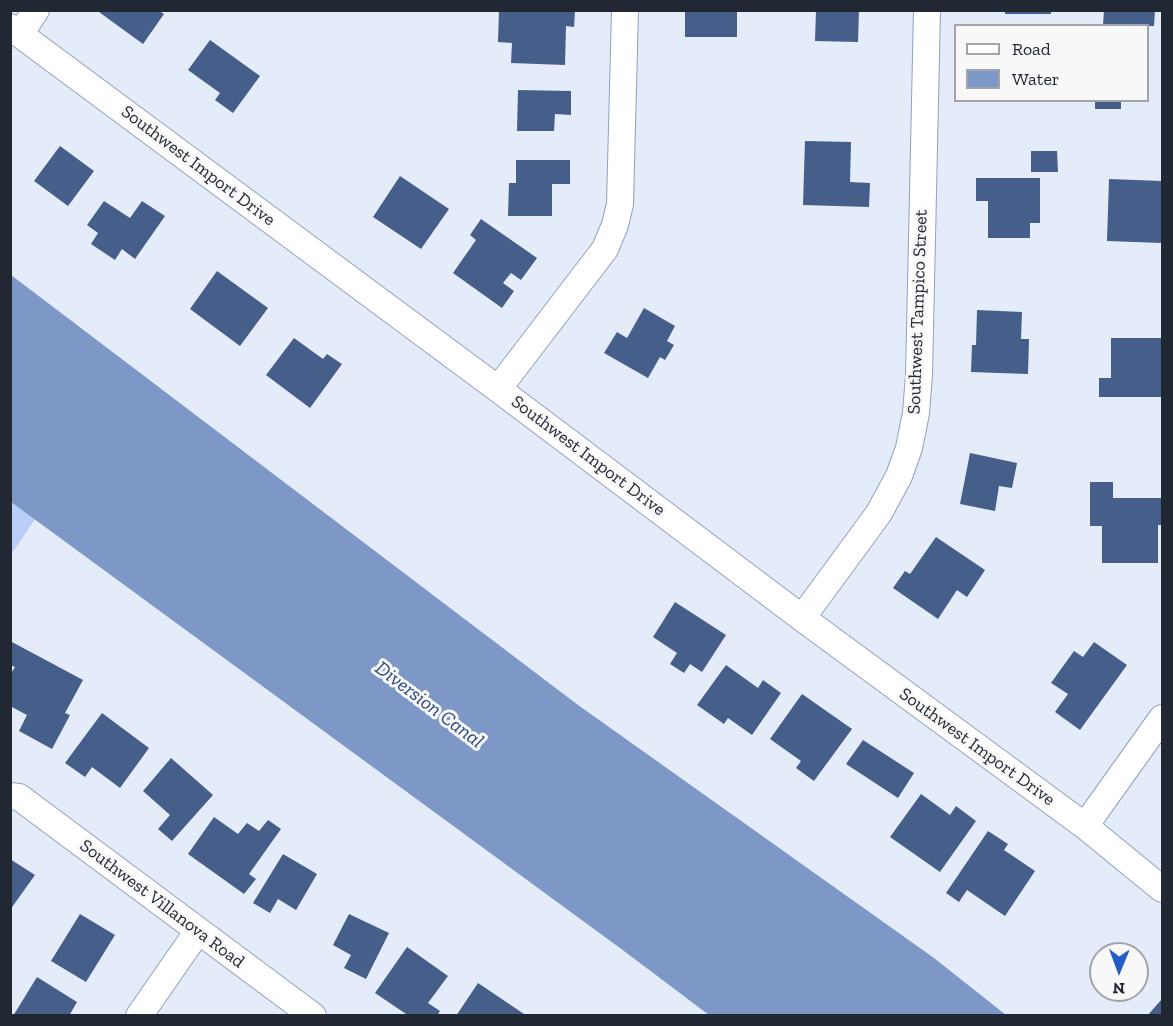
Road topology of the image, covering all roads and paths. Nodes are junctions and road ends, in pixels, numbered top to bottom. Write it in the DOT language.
graph roads {
  1 [pos="36,10"];
  2 [pos="625,10"];
  3 [pos="927,10"];
  4 [pos="15,30"];
  5 [pos="498,389"];
  6 [pos="802,618"];
  7 [pos="1162,718"];
  8 [pos="10,796"];
  9 [pos="1085,826"];
  10 [pos="1162,889"];
  11 [pos="198,931"];
  12 [pos="139,1016"];
  13 [pos="313,1016"];
  1 -- 4 [label="street"];
  2 -- 5 [label="street"];
  3 -- 6 [label="street, Southwest Tampico Street"];
  4 -- 5 [label="street, Southwest Import Drive"];
  5 -- 6 [label="street, Southwest Import Drive"];
  6 -- 9 [label="street, Southwest Import Drive"];
  7 -- 9 [label="street"];
  8 -- 11 [label="street, Southwest Villanova Road"];
  9 -- 10 [label="street, Southwest Import Drive"];
  11 -- 12 [label="street"];
  11 -- 13 [label="street, Southwest Villanova Road"];
}
